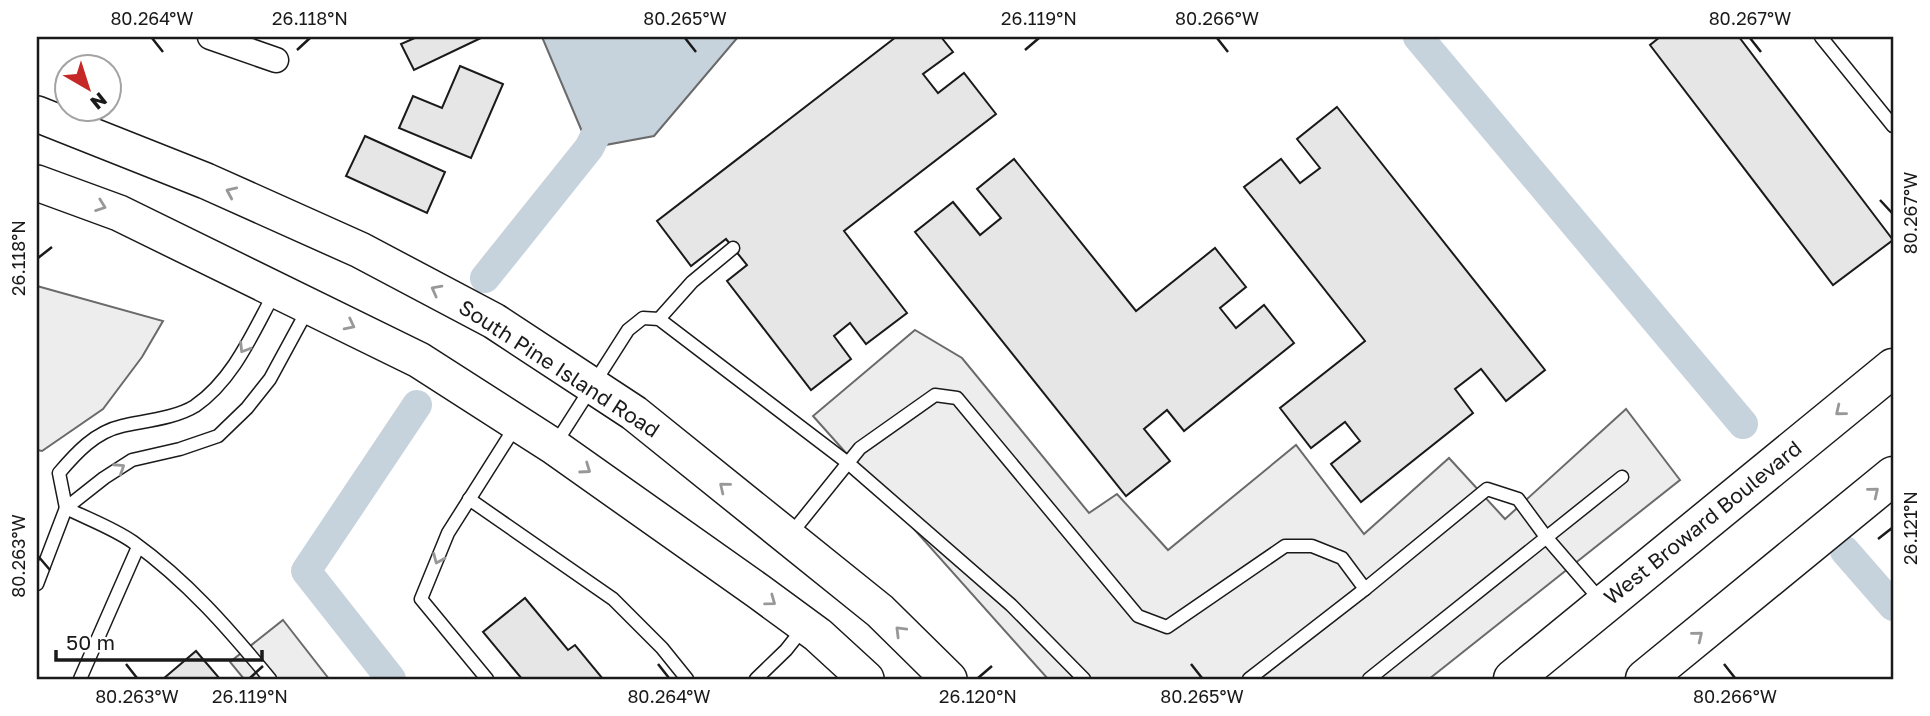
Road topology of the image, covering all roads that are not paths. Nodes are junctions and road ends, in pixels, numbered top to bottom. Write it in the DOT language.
graph roads {
  1 [pos="210,37"];
  2 [pos="1821,37"];
  3 [pos="276,60"];
  4 [pos="37,114"];
  5 [pos="1893,126"];
  6 [pos="37,183"];
  7 [pos="733,248"];
  8 [pos="276,288"];
  9 [pos="310,305"];
  10 [pos="659,318"];
  11 [pos="1893,368"];
  12 [pos="592,386"];
  13 [pos="518,423"];
  14 [pos="554,446"];
  15 [pos="848,463"];
  16 [pos="1893,476"];
  17 [pos="1622,477"];
  18 [pos="469,499"];
  19 [pos="66,508"];
  20 [pos="1546,537"];
  21 [pos="787,538"];
  22 [pos="138,547"];
  23 [pos="37,584"];
  24 [pos="1365,589"];
  25 [pos="1604,604"];
  26 [pos="805,626"];
  27 [pos="80,679"];
  28 [pos="270,679"];
  29 [pos="487,679"];
  30 [pos="687,679"];
  31 [pos="756,679"];
  32 [pos="866,679"];
  33 [pos="949,679"];
  34 [pos="1084,679"];
  35 [pos="1249,679"];
  36 [pos="1370,679"];
  37 [pos="1513,679"];
  38 [pos="1645,679"];
  1 -- 3 [label="street"];
  2 -- 5 [label="lane"];
  12 -- 4 [label="main road, South Pine Island Road, one-way"];
  6 -- 8 [label="main road, one-way"];
  7 -- 10 [label="lane"];
  8 -- 9 [label="main road"];
  8 -- 19 [label="lane, one-way"];
  9 -- 13 [label="main road, one-way"];
  19 -- 9 [label="lane, one-way"];
  10 -- 12 [label="lane"];
  10 -- 15 [label="lane"];
  11 -- 25 [label="main road, West Broward Boulevard, one-way"];
  12 -- 14 [label="lane"];
  21 -- 12 [label="main road, South Pine Island Road, one-way"];
  13 -- 14 [label="main road"];
  13 -- 18 [label="lane"];
  14 -- 26 [label="main road, one-way"];
  15 -- 21 [label="lane"];
  15 -- 24 [label="lane"];
  15 -- 34 [label="lane"];
  38 -- 16 [label="main road, one-way"];
  17 -- 20 [label="lane"];
  18 -- 29 [label="lane, one-way"];
  18 -- 30 [label="lane"];
  19 -- 22 [label="lane"];
  19 -- 23 [label="lane"];
  20 -- 24 [label="lane"];
  20 -- 25 [label="lane"];
  20 -- 36 [label="lane"];
  33 -- 21 [label="main road, South Pine Island Road, one-way"];
  22 -- 27 [label="lane"];
  22 -- 28 [label="lane"];
  24 -- 35 [label="lane"];
  25 -- 37 [label="main road, West Broward Boulevard"];
  26 -- 31 [label="lane"];
  26 -- 32 [label="main road"];
}
